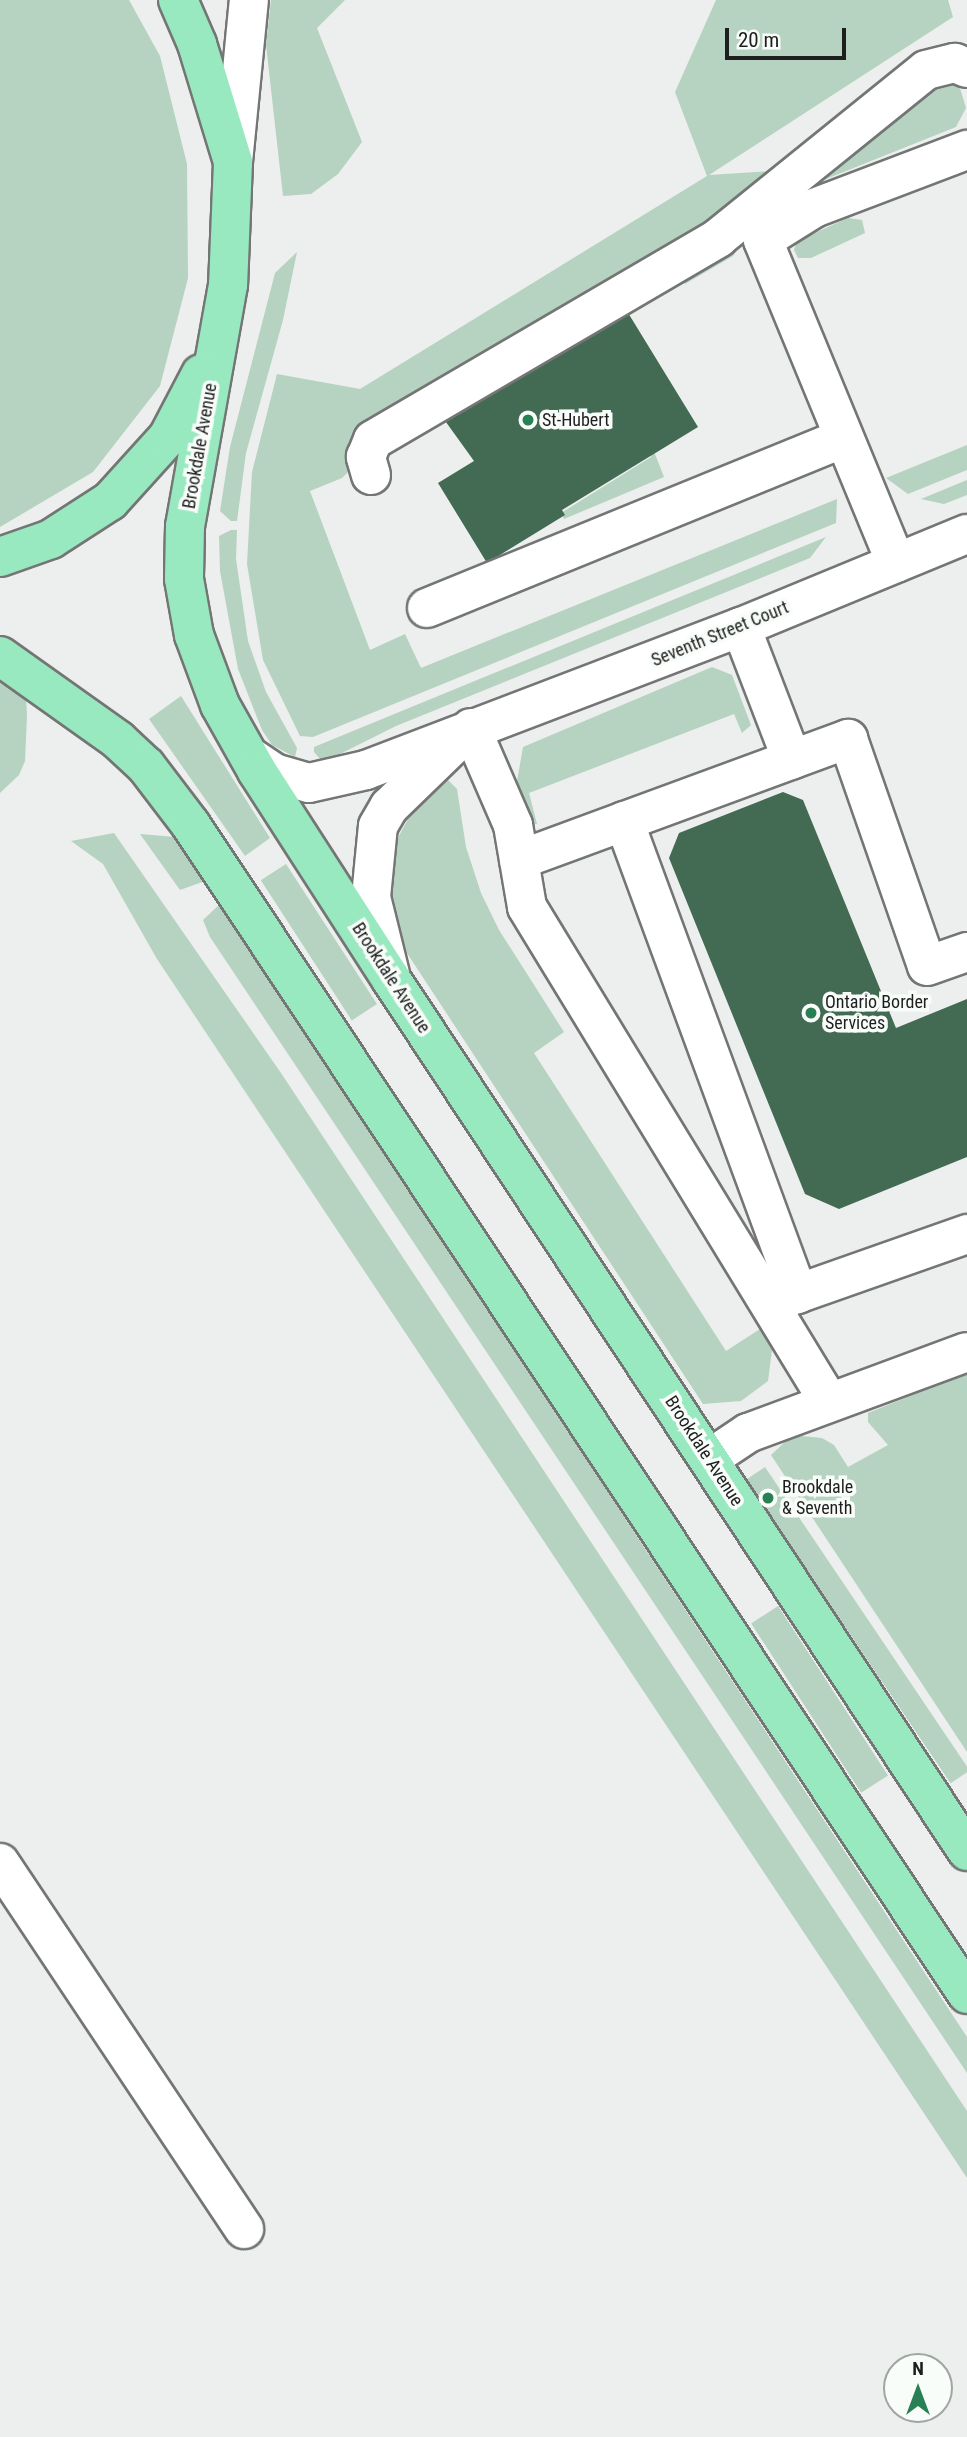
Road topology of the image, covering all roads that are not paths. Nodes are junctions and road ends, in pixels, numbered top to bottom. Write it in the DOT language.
graph roads {
  1 [pos="177,0"];
  2 [pos="249,0"];
  3 [pos="967,68"];
  4 [pos="967,150"];
  5 [pos="233,162"];
  6 [pos="221,335"];
  7 [pos="844,438"];
  8 [pos="371,475"];
  9 [pos="967,534"];
  10 [pos="0,557"];
  11 [pos="896,563"];
  12 [pos="427,608"];
  13 [pos="741,627"];
  14 [pos="6,659"];
  15 [pos="471,728"];
  16 [pos="249,756"];
  17 [pos="792,760"];
  18 [pos="624,821"];
  19 [pos="519,860"];
  20 [pos="967,952"];
  21 [pos="391,979"];
  22 [pos="967,1234"];
  23 [pos="784,1299"];
  24 [pos="967,1352"];
  25 [pos="829,1402"];
  26 [pos="709,1459"];
  27 [pos="967,1851"];
  28 [pos="0,1863"];
  29 [pos="967,1994"];
  30 [pos="244,2229"];
  1 -- 5 [label="main road, Brookdale Avenue"];
  2 -- 5 [label="street"];
  3 -- 8 [label="street"];
  4 -- 7 [label="street"];
  5 -- 6 [label="main road, Brookdale Avenue"];
  6 -- 10 [label="main road"];
  6 -- 16 [label="main road, Brookdale Avenue"];
  7 -- 11 [label="street"];
  7 -- 12 [label="street"];
  9 -- 11 [label="street, Seventh Street Court"];
  11 -- 13 [label="street, Seventh Street Court"];
  13 -- 15 [label="street, Seventh Street Court"];
  13 -- 17 [label="street"];
  14 -- 29 [label="main road"];
  15 -- 16 [label="street, Seventh Street Court"];
  15 -- 19 [label="street"];
  15 -- 21 [label="street, Seventh Street Court"];
  16 -- 21 [label="main road, Brookdale Avenue"];
  17 -- 18 [label="street"];
  17 -- 20 [label="street"];
  18 -- 19 [label="street"];
  18 -- 23 [label="street"];
  19 -- 23 [label="street"];
  21 -- 26 [label="main road, Brookdale Avenue"];
  22 -- 23 [label="street"];
  23 -- 25 [label="street"];
  24 -- 25 [label="street"];
  25 -- 26 [label="street"];
  26 -- 27 [label="main road, Brookdale Avenue"];
  28 -- 30 [label="street"];
}
